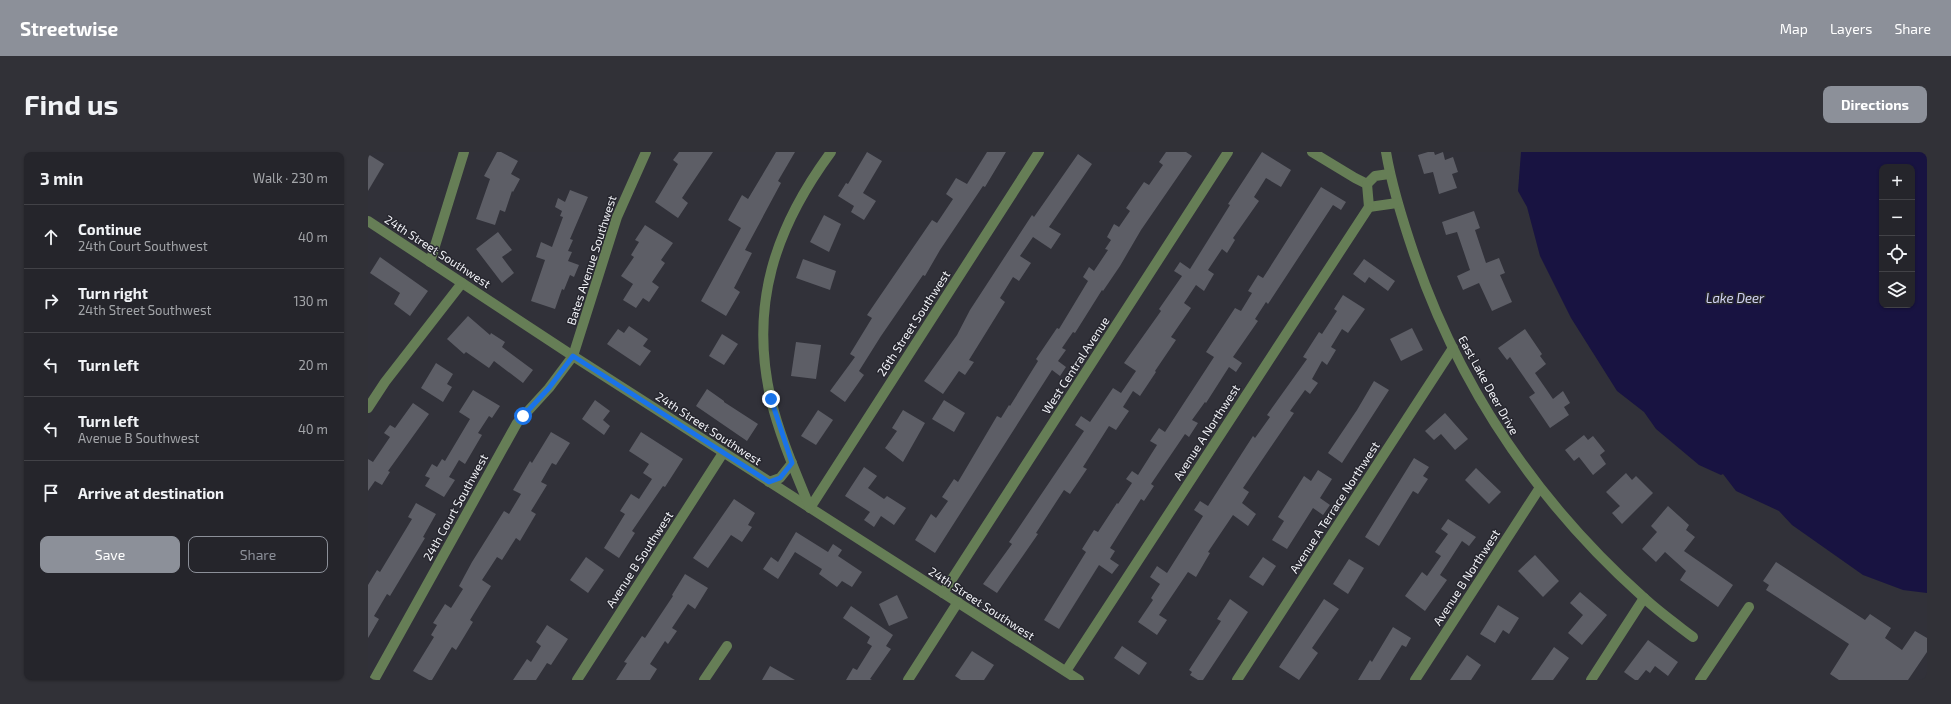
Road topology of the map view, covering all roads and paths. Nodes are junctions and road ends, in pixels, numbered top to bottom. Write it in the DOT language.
graph roads {
  1 [pos="464,152"];
  2 [pos="646,152"];
  3 [pos="831,152"];
  4 [pos="1039,152"];
  5 [pos="1228,152"];
  6 [pos="1312,152"];
  7 [pos="1386,152"];
  8 [pos="1389,174"];
  9 [pos="1367,184"];
  10 [pos="1396,204"];
  11 [pos="1369,207"];
  12 [pos="368,221"];
  13 [pos="430,262"];
  14 [pos="462,283"];
  15 [pos="1453,348"];
  16 [pos="573,356"];
  17 [pos="368,408"];
  18 [pos="723,453"];
  19 [pos="792,463"];
  20 [pos="769,482"];
  21 [pos="1539,489"];
  22 [pos="810,508"];
  23 [pos="943,593"];
  24 [pos="1644,598"];
  25 [pos="958,602"];
  26 [pos="1749,607"];
  27 [pos="1693,637"];
  28 [pos="727,646"];
  29 [pos="1066,671"];
  30 [pos="374,680"];
  31 [pos="577,680"];
  32 [pos="704,680"];
  33 [pos="908,680"];
  34 [pos="1079,680"];
  35 [pos="1237,680"];
  36 [pos="1415,680"];
  37 [pos="1591,680"];
  38 [pos="1700,680"];
  1 -- 13 [label="street"];
  2 -- 16 [label="street, Bates Avenue Southwest"];
  3 -- 19 [label="street"];
  4 -- 22 [label="street, 26th Street Southwest"];
  5 -- 23 [label="street, West Central Avenue"];
  6 -- 9 [label="street"];
  7 -- 8 [label="street, East Lake Deer Drive"];
  8 -- 9 [label="street"];
  8 -- 10 [label="street, East Lake Deer Drive"];
  9 -- 11 [label="street"];
  10 -- 11 [label="street"];
  10 -- 15 [label="street, East Lake Deer Drive"];
  11 -- 29 [label="street, Avenue A Northwest"];
  12 -- 13 [label="street, 24th Street Southwest"];
  13 -- 14 [label="street, 24th Street Southwest"];
  14 -- 16 [label="street, 24th Street Southwest"];
  14 -- 17 [label="street"];
  15 -- 21 [label="street, East Lake Deer Drive"];
  15 -- 35 [label="street, Avenue A Terrace Northwest"];
  16 -- 18 [label="street, 24th Street Southwest"];
  16 -- 30 [label="street, 24th Court Southwest"];
  18 -- 20 [label="street, 24th Street Southwest"];
  18 -- 31 [label="street, Avenue B Southwest"];
  19 -- 20 [label="street"];
  19 -- 22 [label="street"];
  20 -- 22 [label="street, 24th Street Southwest"];
  21 -- 24 [label="street, East Lake Deer Drive"];
  21 -- 36 [label="street, Avenue B Northwest"];
  22 -- 23 [label="street, 24th Street Southwest"];
  23 -- 25 [label="street, 24th Street Southwest"];
  24 -- 27 [label="street, East Lake Deer Drive"];
  24 -- 37 [label="street"];
  25 -- 29 [label="street, 24th Street Southwest"];
  25 -- 33 [label="street"];
  26 -- 38 [label="street"];
  28 -- 32 [label="street"];
  29 -- 34 [label="street, 24th Street Southwest"];
}
